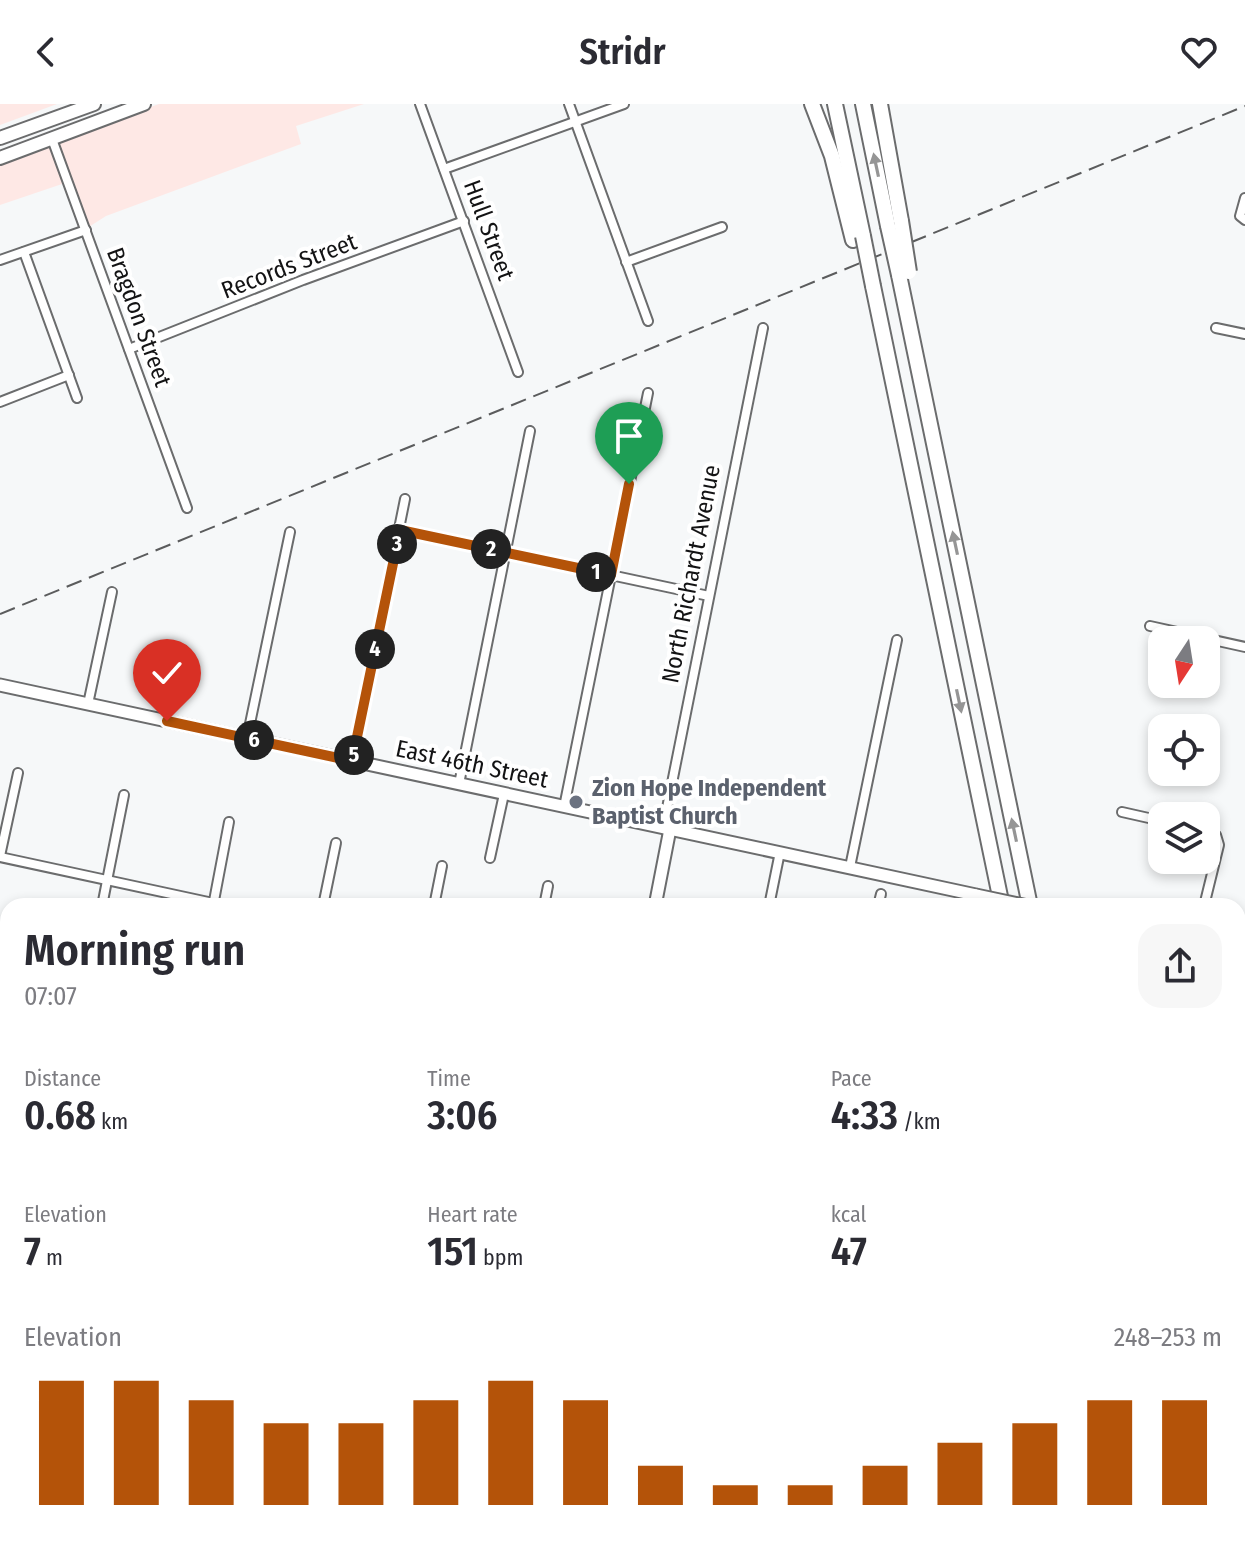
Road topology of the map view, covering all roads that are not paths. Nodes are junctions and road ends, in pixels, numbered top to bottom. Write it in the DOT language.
graph roads {
  1 [pos="94,104"];
  2 [pos="144,104"];
  3 [pos="420,104"];
  4 [pos="569,104"];
  5 [pos="624,104"];
  6 [pos="812,104"];
  7 [pos="835,104"];
  8 [pos="863,104"];
  9 [pos="880,104"];
  10 [pos="576,122"];
  11 [pos="0,138"];
  12 [pos="52,139"];
  13 [pos="0,158"];
  14 [pos="444,169"];
  15 [pos="1245,198"];
  16 [pos="1245,220"];
  17 [pos="464,221"];
  18 [pos="894,223"];
  19 [pos="722,227"];
  20 [pos="86,230"];
  21 [pos="858,238"];
  22 [pos="24,252"];
  23 [pos="0,260"];
  24 [pos="626,262"];
  25 [pos="648,321"];
  26 [pos="763,328"];
  27 [pos="1216,328"];
  28 [pos="1245,334"];
  29 [pos="129,349"];
  30 [pos="518,372"];
  31 [pos="69,375"];
  32 [pos="648,393"];
  33 [pos="77,398"];
  34 [pos="0,402"];
  35 [pos="530,431"];
  36 [pos="405,499"];
  37 [pos="187,508"];
  38 [pos="400,530"];
  39 [pos="290,532"];
  40 [pos="506,552"];
  41 [pos="611,575"];
  42 [pos="112,592"];
  43 [pos="709,596"];
  44 [pos="897,640"];
  45 [pos="1220,641"];
  46 [pos="1245,647"];
  47 [pos="0,685"];
  48 [pos="88,704"];
  49 [pos="247,738"];
  50 [pos="352,761"];
  51 [pos="18,773"];
  52 [pos="459,784"];
  53 [pos="504,794"];
  54 [pos="124,795"];
  55 [pos="564,807"];
  56 [pos="1122,812"];
  57 [pos="1148,818"];
  58 [pos="229,822"];
  59 [pos="666,829"];
  60 [pos="336,843"];
  61 [pos="780,852"];
  62 [pos="0,857"];
  63 [pos="490,858"];
  64 [pos="442,866"];
  65 [pos="850,867"];
  66 [pos="1212,874"];
  67 [pos="107,880"];
  68 [pos="548,886"];
  69 [pos="881,894"];
  70 [pos="104,898"];
  71 [pos="183,898"];
  72 [pos="214,898"];
  73 [pos="325,898"];
  74 [pos="436,898"];
  75 [pos="546,898"];
  76 [pos="656,898"];
  77 [pos="771,898"];
  78 [pos="880,898"];
  79 [pos="990,898"];
  80 [pos="1000,898"];
  81 [pos="1027,898"];
  82 [pos="1206,898"];
  1 -- 11 [label="main road"];
  2 -- 12 [label="main road"];
  3 -- 14 [label="street, Hull Street"];
  4 -- 10 [label="street"];
  5 -- 10 [label="street"];
  6 -- 21 [label="highway"];
  7 -- 21 [label="highway"];
  18 -- 8 [label="highway, one-way"];
  9 -- 18 [label="highway"];
  10 -- 14 [label="street"];
  10 -- 24 [label="street"];
  12 -- 13 [label="main road"];
  12 -- 20 [label="street, Bragdon Street"];
  14 -- 17 [label="street, Hull Street"];
  15 -- 16 [label="street"];
  17 -- 29 [label="street, Records Street"];
  17 -- 30 [label="street, Hull Street"];
  81 -- 18 [label="highway, one-way, bridge"];
  19 -- 24 [label="street"];
  20 -- 22 [label="street"];
  20 -- 29 [label="street, Bragdon Street"];
  21 -- 80 [label="highway, one-way, bridge"];
  22 -- 23 [label="street"];
  22 -- 31 [label="street"];
  24 -- 25 [label="street"];
  26 -- 43 [label="street, North Richardt Avenue"];
  27 -- 28 [label="street"];
  29 -- 37 [label="street, Bragdon Street"];
  31 -- 33 [label="street"];
  31 -- 34 [label="street"];
  32 -- 41 [label="street"];
  35 -- 40 [label="street"];
  36 -- 38 [label="street"];
  38 -- 40 [label="street"];
  38 -- 50 [label="street"];
  39 -- 49 [label="street"];
  40 -- 41 [label="street"];
  40 -- 52 [label="street"];
  41 -- 43 [label="street"];
  41 -- 55 [label="street"];
  42 -- 48 [label="street"];
  43 -- 59 [label="street, North Richardt Avenue"];
  44 -- 65 [label="street"];
  45 -- 46 [label="street"];
  47 -- 48 [label="street, East 46th Street"];
  48 -- 49 [label="street, East 46th Street"];
  49 -- 50 [label="street, East 46th Street"];
  50 -- 52 [label="street, East 46th Street"];
  51 -- 62 [label="street"];
  52 -- 53 [label="street, East 46th Street"];
  53 -- 55 [label="street, East 46th Street"];
  53 -- 63 [label="street"];
  54 -- 67 [label="street"];
  55 -- 59 [label="street, East 46th Street"];
  56 -- 57 [label="street"];
  58 -- 72 [label="street"];
  59 -- 61 [label="street, East 46th Street"];
  59 -- 76 [label="street, North Richardt Avenue"];
  60 -- 73 [label="street"];
  61 -- 65 [label="street, East 46th Street"];
  61 -- 77 [label="street"];
  62 -- 67 [label="street"];
  64 -- 74 [label="street"];
  65 -- 79 [label="street, East 46th Street, bridge"];
  66 -- 82 [label="street"];
  67 -- 70 [label="street"];
  67 -- 71 [label="street"];
  68 -- 75 [label="street"];
  69 -- 78 [label="street"];
}
